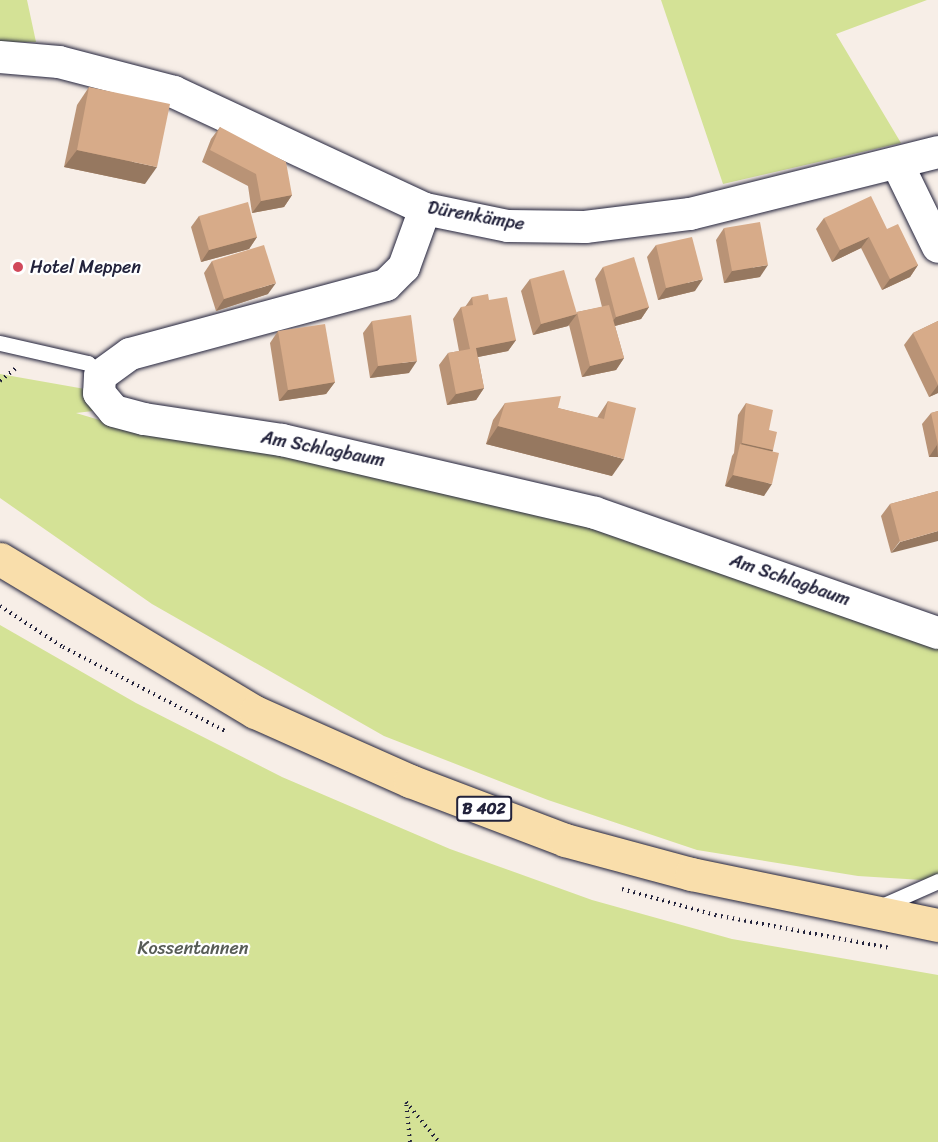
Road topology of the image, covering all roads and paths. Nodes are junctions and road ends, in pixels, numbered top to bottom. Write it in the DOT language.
graph roads {
  1 [pos="0,57"];
  2 [pos="938,152"];
  3 [pos="897,163"];
  4 [pos="425,209"];
  5 [pos="938,247"];
  6 [pos="0,343"];
  7 [pos="100,376"];
  8 [pos="0,559"];
  9 [pos="938,633"];
  10 [pos="938,881"];
  11 [pos="865,913"];
  12 [pos="938,925"];
  13 [pos="410,1142"];
  14 [pos="439,1142"];
  1 -- 4 [label="street, Dürenkämpe"];
  2 -- 3 [label="street, Dürenkämpe"];
  3 -- 4 [label="street, Dürenkämpe"];
  3 -- 5 [label="street"];
  4 -- 7 [label="street"];
  6 -- 7 [label="lane"];
  7 -- 9 [label="street, Am Schlagbaum"];
  8 -- 11 [label="main road, B 402"];
  10 -- 11 [label="lane"];
  11 -- 12 [label="main road, B 402"];
  13 -- 14 [label="path"];
}
